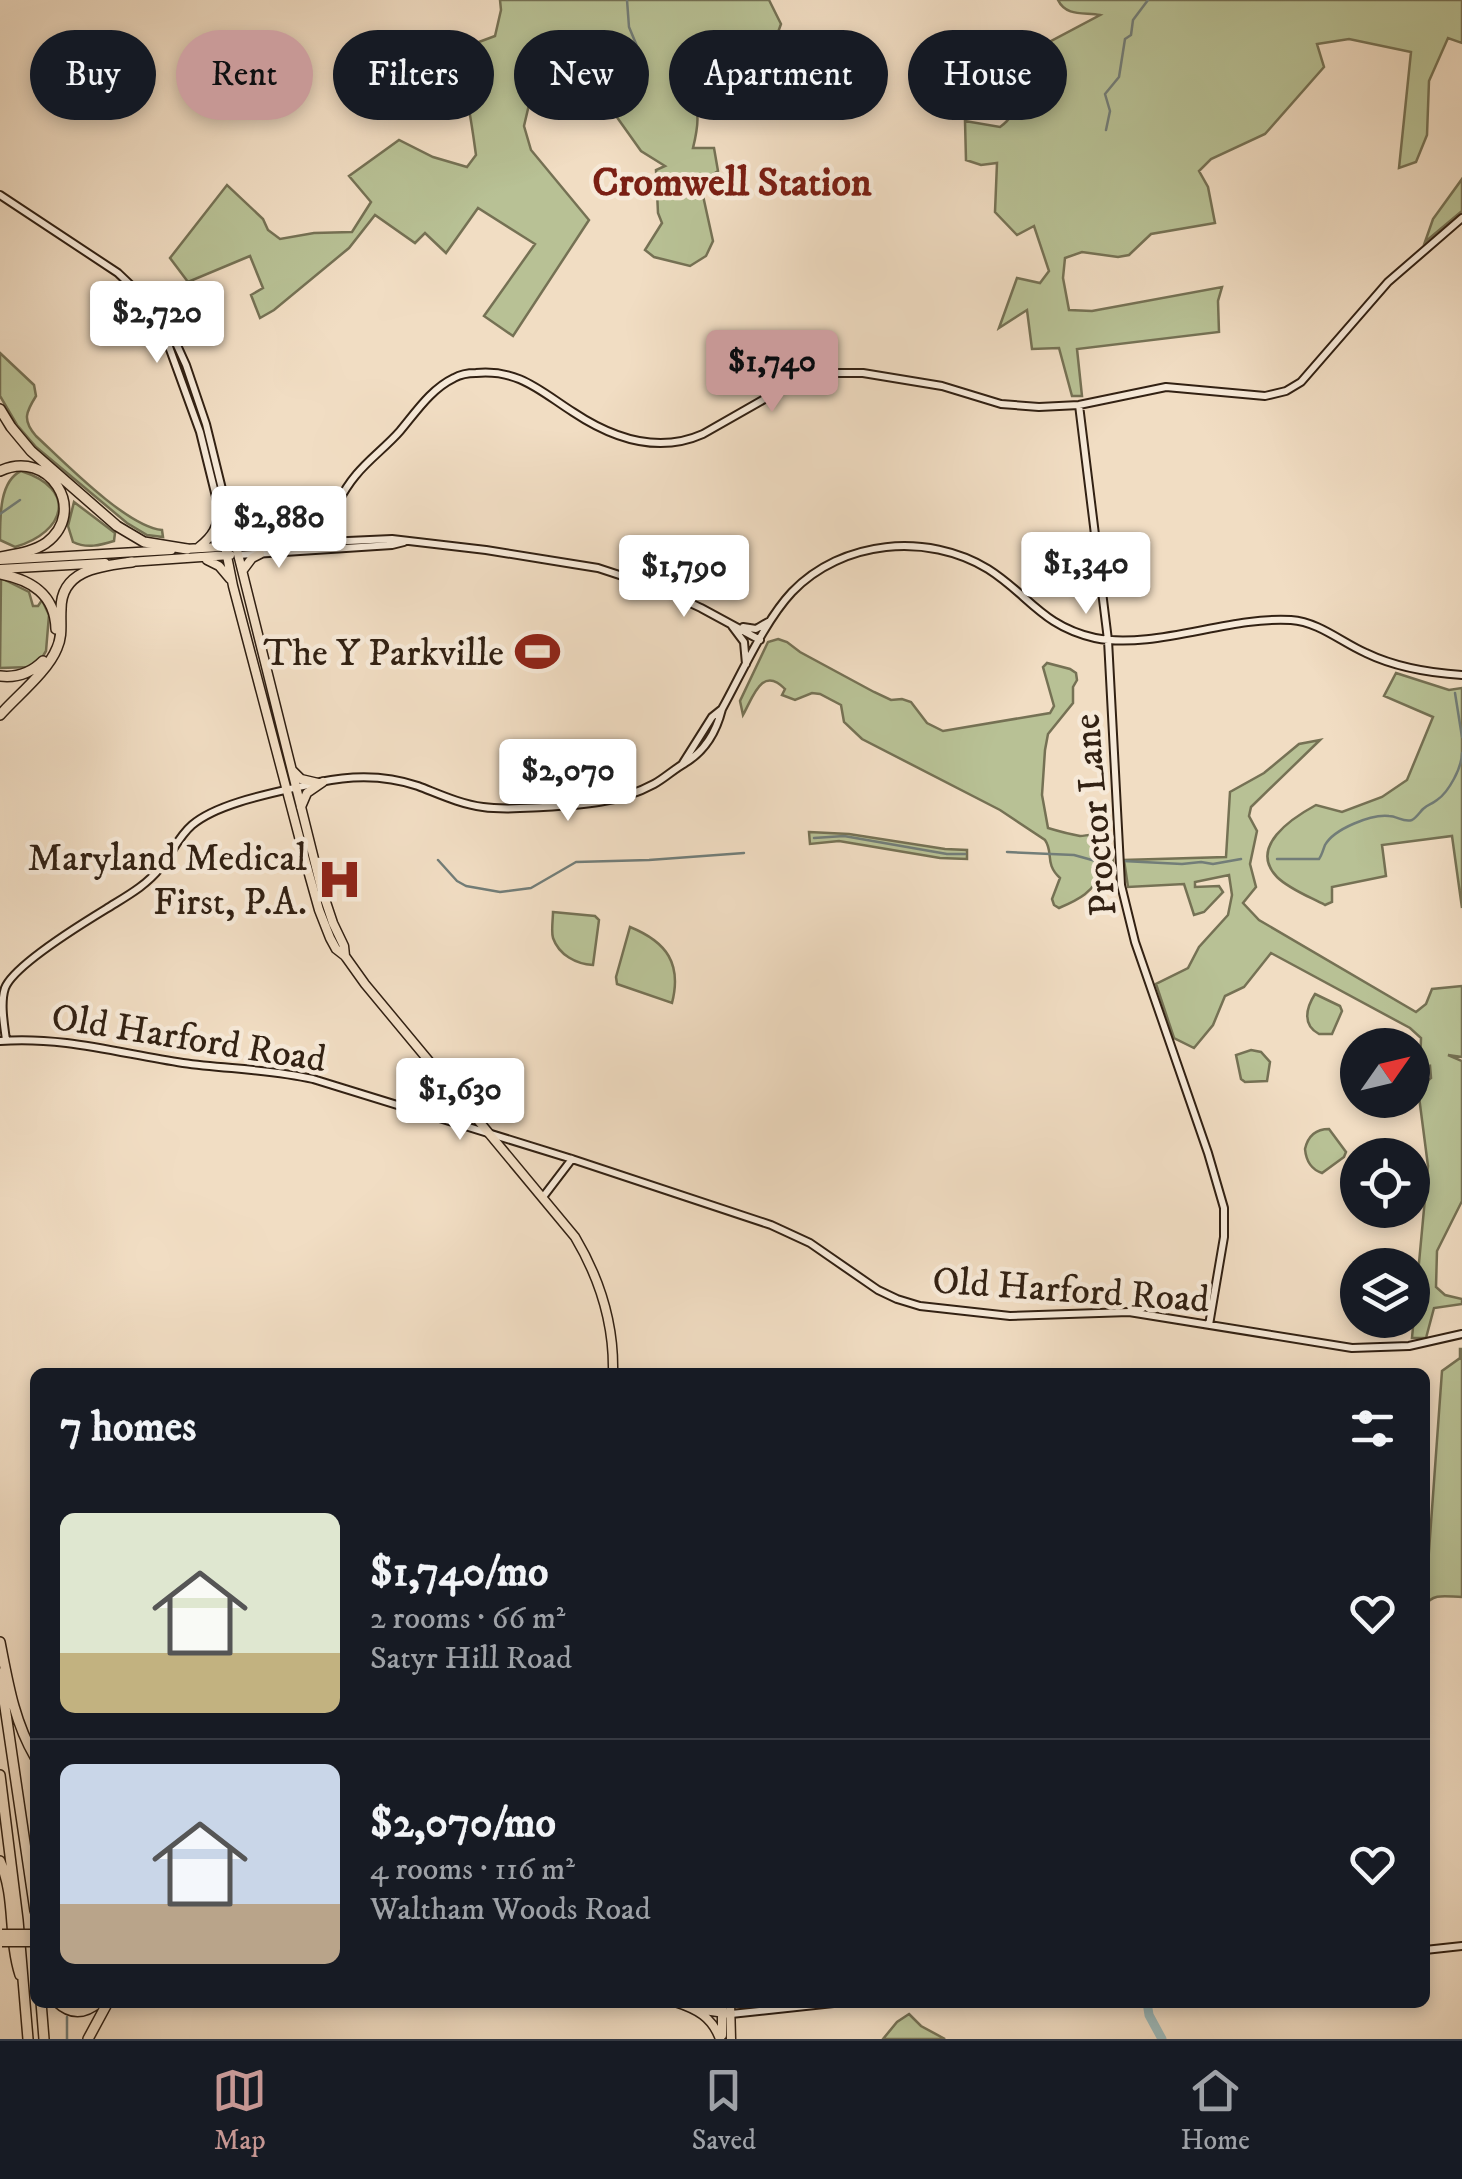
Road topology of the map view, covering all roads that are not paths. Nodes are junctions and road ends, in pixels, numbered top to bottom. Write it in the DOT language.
graph roads {
  1 [pos="0,196"];
  2 [pos="1462,218"];
  3 [pos="160,320"];
  4 [pos="1079,405"];
  5 [pos="0,409"];
  6 [pos="0,471"];
  7 [pos="219,509"];
  8 [pos="318,546"];
  9 [pos="237,550"];
  10 [pos="193,551"];
  11 [pos="226,551"];
  12 [pos="260,554"];
  13 [pos="0,558"];
  14 [pos="132,562"];
  15 [pos="0,572"];
  16 [pos="242,575"];
  17 [pos="232,586"];
  18 [pos="771,620"];
  19 [pos="727,622"];
  20 [pos="760,640"];
  21 [pos="1108,640"];
  22 [pos="746,665"];
  23 [pos="0,676"];
  24 [pos="1462,676"];
  25 [pos="0,715"];
  26 [pos="291,769"];
  27 [pos="321,782"];
  28 [pos="292,790"];
  29 [pos="300,807"];
  30 [pos="345,956"];
  31 [pos="3,1040"];
  32 [pos="449,1085"];
  33 [pos="439,1118"];
  34 [pos="490,1134"];
  35 [pos="572,1159"];
  36 [pos="543,1197"];
  37 [pos="1210,1325"];
  38 [pos="1462,1334"];
  39 [pos="614,1368"];
  40 [pos="0,1642"];
  41 [pos="0,1672"];
  42 [pos="30,1747"];
  43 [pos="0,1775"];
  44 [pos="0,1860"];
  45 [pos="30,1877"];
  46 [pos="30,1935"];
  47 [pos="1,1938"];
  48 [pos="30,1941"];
  49 [pos="1462,1946"];
  50 [pos="1430,1949"];
  51 [pos="24,1988"];
  52 [pos="41,2008"];
  53 [pos="65,2008"];
  54 [pos="91,2008"];
  55 [pos="105,2008"];
  56 [pos="694,2008"];
  57 [pos="724,2008"];
  58 [pos="728,2008"];
  59 [pos="784,2008"];
  60 [pos="726,2014"];
  61 [pos="28,2039"];
  62 [pos="44,2039"];
  63 [pos="88,2039"];
  64 [pos="721,2039"];
  65 [pos="731,2039"];
  1 -- 3 [label="street"];
  2 -- 4 [label="street"];
  3 -- 7 [label="street"];
  3 -- 9 [label="street"];
  4 -- 8 [label="street"];
  4 -- 21 [label="street, Proctor Lane"];
  5 -- 10 [label="highway"];
  6 -- 13 [label="highway"];
  7 -- 10 [label="main road"];
  7 -- 11 [label="street"];
  8 -- 9 [label="street"];
  8 -- 12 [label="street"];
  8 -- 19 [label="street"];
  9 -- 11 [label="main road"];
  9 -- 12 [label="street"];
  9 -- 16 [label="main road"];
  10 -- 11 [label="main road"];
  10 -- 13 [label="main road"];
  10 -- 14 [label="main road"];
  10 -- 17 [label="main road"];
  11 -- 17 [label="main road"];
  12 -- 16 [label="main road"];
  14 -- 15 [label="main road"];
  14 -- 25 [label="highway"];
  15 -- 23 [label="highway"];
  16 -- 26 [label="main road"];
  17 -- 28 [label="main road"];
  18 -- 19 [label="street"];
  18 -- 20 [label="street"];
  18 -- 21 [label="street"];
  19 -- 20 [label="street"];
  19 -- 22 [label="street"];
  20 -- 22 [label="street"];
  21 -- 24 [label="street"];
  21 -- 37 [label="street, Proctor Lane"];
  22 -- 27 [label="street"];
  26 -- 27 [label="main road"];
  26 -- 28 [label="main road"];
  27 -- 28 [label="street"];
  27 -- 29 [label="main road"];
  28 -- 29 [label="main road"];
  28 -- 30 [label="main road"];
  28 -- 31 [label="street"];
  29 -- 30 [label="main road"];
  30 -- 32 [label="main road"];
  31 -- 33 [label="street, Old Harford Road"];
  32 -- 33 [label="street"];
  32 -- 34 [label="main road"];
  33 -- 34 [label="street, Old Harford Road"];
  34 -- 35 [label="street, Old Harford Road"];
  34 -- 36 [label="main road"];
  35 -- 36 [label="street"];
  35 -- 37 [label="street, Old Harford Road"];
  36 -- 39 [label="main road"];
  37 -- 38 [label="street, Old Harford Road"];
  40 -- 42 [label="highway"];
  41 -- 45 [label="highway"];
  43 -- 51 [label="highway"];
  44 -- 51 [label="highway"];
  46 -- 47 [label="main road, bridge"];
  47 -- 48 [label="main road, bridge"];
  49 -- 50 [label="street"];
  51 -- 61 [label="highway"];
  52 -- 62 [label="highway"];
  53 -- 54 [label="highway"];
  55 -- 63 [label="highway"];
  56 -- 60 [label="main road"];
  56 -- 64 [label="main road"];
  57 -- 60 [label="main road"];
  58 -- 60 [label="main road"];
  59 -- 60 [label="street"];
  60 -- 64 [label="main road"];
  60 -- 65 [label="main road"];
}
